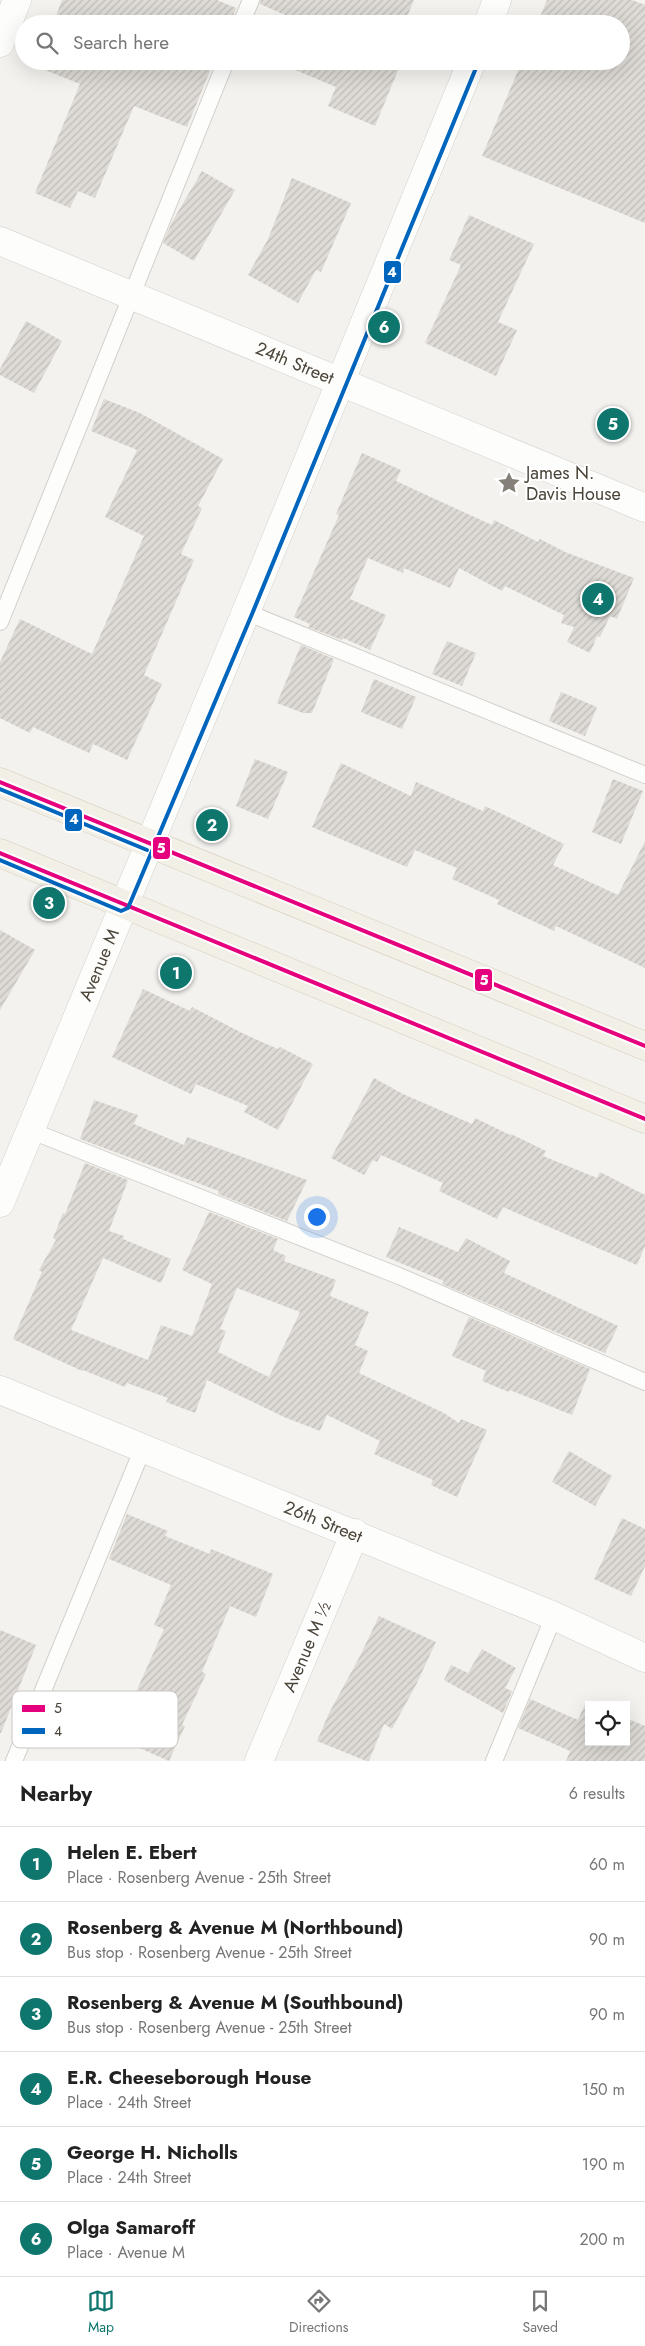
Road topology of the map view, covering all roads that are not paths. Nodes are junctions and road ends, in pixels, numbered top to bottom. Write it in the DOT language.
graph roads {
  1 [pos="18,0"];
  2 [pos="251,0"];
  3 [pos="497,0"];
  4 [pos="245,15"];
  5 [pos="491,15"];
  6 [pos="0,43"];
  7 [pos="222,70"];
  8 [pos="468,70"];
  9 [pos="0,241"];
  10 [pos="131,296"];
  11 [pos="339,382"];
  12 [pos="645,508"];
  13 [pos="246,612"];
  14 [pos="0,622"];
  15 [pos="645,775"];
  16 [pos="0,782"];
  17 [pos="149,844"];
  18 [pos="0,853"];
  19 [pos="123,905"];
  20 [pos="645,1046"];
  21 [pos="645,1119"];
  22 [pos="29,1130"];
  23 [pos="0,1203"];
  24 [pos="645,1382"];
  25 [pos="0,1390"];
  26 [pos="143,1448"];
  27 [pos="355,1534"];
  28 [pos="554,1616"];
  29 [pos="645,1658"];
  30 [pos="43,1691"];
  31 [pos="19,1748"];
  32 [pos="14,1761"];
  33 [pos="258,1761"];
  34 [pos="494,1761"];
  1 -- 6 [label="street"];
  2 -- 4 [label="lane"];
  3 -- 5 [label="street"];
  7 -- 10 [label="lane"];
  8 -- 11 [label="street, Avenue M"];
  9 -- 10 [label="street, 24th Street"];
  10 -- 11 [label="street, 24th Street"];
  10 -- 14 [label="lane"];
  11 -- 12 [label="street, 24th Street"];
  11 -- 13 [label="street, Avenue M"];
  13 -- 15 [label="lane"];
  13 -- 17 [label="street, Avenue M"];
  16 -- 17 [label="main road"];
  17 -- 19 [label="street, Avenue M"];
  17 -- 20 [label="main road"];
  18 -- 19 [label="main road"];
  19 -- 21 [label="main road"];
  19 -- 22 [label="street, Avenue M"];
  22 -- 23 [label="street, Avenue M"];
  22 -- 24 [label="lane"];
  25 -- 26 [label="street, 26th Street"];
  26 -- 27 [label="street, 26th Street"];
  26 -- 30 [label="lane"];
  27 -- 28 [label="street, 26th Street"];
  27 -- 33 [label="street, Avenue M ½"];
  28 -- 29 [label="street, 26th Street"];
  28 -- 34 [label="lane"];
  31 -- 32 [label="lane"];
}
